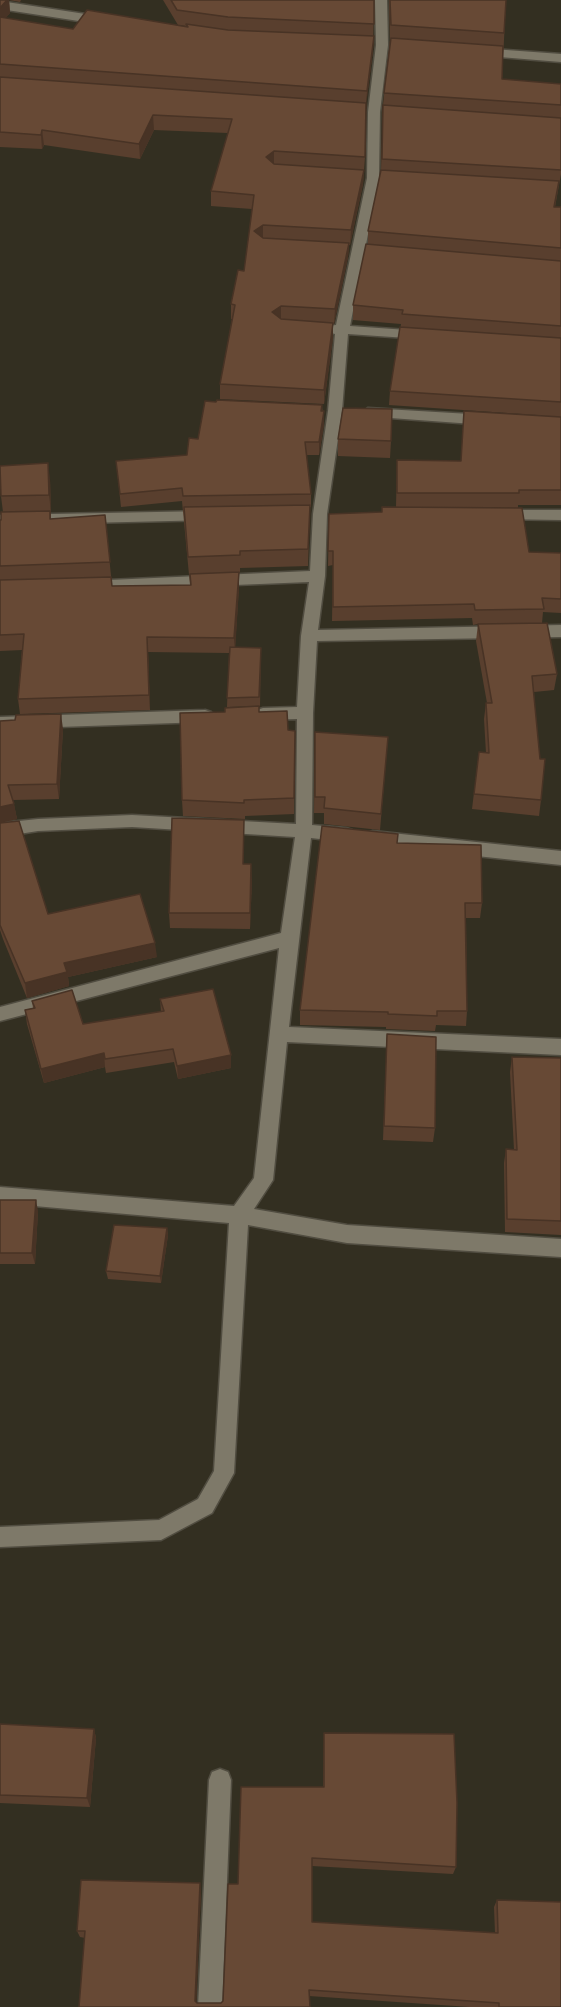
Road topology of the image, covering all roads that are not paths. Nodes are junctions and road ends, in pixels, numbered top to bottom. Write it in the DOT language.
graph roads {
  1 [pos="381,0"];
  2 [pos="0,4"];
  3 [pos="116,22"];
  4 [pos="466,51"];
  5 [pos="561,58"];
  6 [pos="322,328"];
  7 [pos="342,329"];
  8 [pos="434,336"];
  9 [pos="341,411"];
  10 [pos="502,420"];
  11 [pos="224,515"];
  12 [pos="481,515"];
  13 [pos="561,515"];
  14 [pos="0,520"];
  15 [pos="317,576"];
  16 [pos="72,587"];
  17 [pos="561,631"];
  18 [pos="309,636"];
  19 [pos="305,713"];
  20 [pos="246,715"];
  21 [pos="223,716"];
  22 [pos="0,723"];
  23 [pos="0,830"];
  24 [pos="304,831"];
  25 [pos="561,858"];
  26 [pos="289,938"];
  27 [pos="0,1014"];
  28 [pos="279,1034"];
  29 [pos="561,1047"];
  30 [pos="0,1195"];
  31 [pos="239,1215"];
  32 [pos="561,1248"];
  33 [pos="0,1538"];
  34 [pos="220,1780"];
  35 [pos="210,2007"];
  1 -- 7 [label="street"];
  2 -- 3 [label="street"];
  4 -- 5 [label="street"];
  6 -- 7 [label="street"];
  7 -- 8 [label="street"];
  7 -- 9 [label="street"];
  9 -- 10 [label="street"];
  9 -- 15 [label="street"];
  11 -- 14 [label="street"];
  12 -- 13 [label="street"];
  15 -- 16 [label="street"];
  15 -- 18 [label="street"];
  17 -- 18 [label="street"];
  18 -- 19 [label="street"];
  19 -- 20 [label="street"];
  19 -- 24 [label="street"];
  21 -- 22 [label="street"];
  23 -- 24 [label="street"];
  24 -- 25 [label="street"];
  24 -- 26 [label="street"];
  26 -- 27 [label="street"];
  26 -- 28 [label="street"];
  28 -- 29 [label="street"];
  28 -- 31 [label="street"];
  30 -- 31 [label="street"];
  31 -- 32 [label="street"];
  31 -- 33 [label="street"];
  34 -- 35 [label="street"];
}
